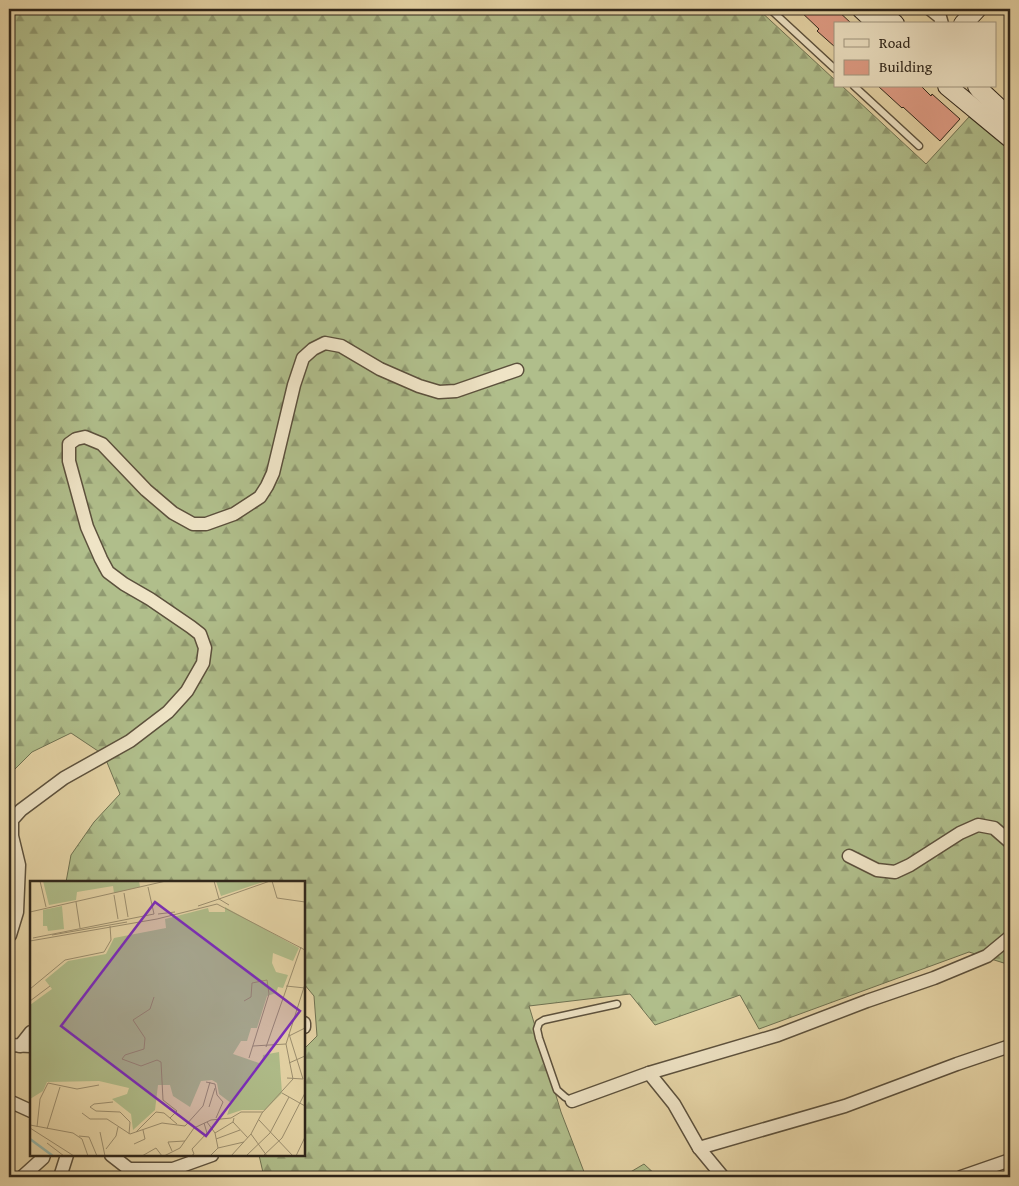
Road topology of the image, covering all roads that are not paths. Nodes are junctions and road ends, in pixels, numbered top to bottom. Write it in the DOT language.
graph roads {
  1 [pos="770,9"];
  2 [pos="861,9"];
  3 [pos="878,9"];
  4 [pos="930,9"];
  5 [pos="976,9"];
  6 [pos="991,9"];
  7 [pos="875,22"];
  8 [pos="893,22"];
  9 [pos="941,22"];
  10 [pos="965,22"];
  11 [pos="980,22"];
  12 [pos="834,68"];
  13 [pos="856,88"];
  14 [pos="949,88"];
  15 [pos="979,88"];
  16 [pos="1008,114"];
  17 [pos="1010,138"];
  18 [pos="919,146"];
  19 [pos="517,370"];
  20 [pos="1010,842"];
  21 [pos="849,856"];
  22 [pos="9,936"];
  23 [pos="1010,937"];
  24 [pos="617,1004"];
  25 [pos="30,1033"];
  26 [pos="20,1046"];
  27 [pos="1010,1046"];
  28 [pos="649,1074"];
  29 [pos="572,1100"];
  30 [pos="9,1101"];
  31 [pos="30,1111"];
  32 [pos="699,1148"];
  33 [pos="44,1156"];
  34 [pos="67,1156"];
  35 [pos="112,1156"];
  36 [pos="209,1156"];
  37 [pos="1010,1160"];
  38 [pos="130,1173"];
  39 [pos="22,1177"];
  40 [pos="60,1177"];
  41 [pos="723,1177"];
  42 [pos="961,1177"];
  1 -- 12 [label="lane"];
  2 -- 7 [label="street"];
  3 -- 8 [label="street"];
  4 -- 9 [label="street"];
  5 -- 10 [label="street"];
  6 -- 11 [label="street"];
  13 -- 18 [label="lane"];
  14 -- 17 [label="street"];
  15 -- 16 [label="street"];
  19 -- 22 [label="street"];
  20 -- 21 [label="street"];
  23 -- 28 [label="street"];
  24 -- 29 [label="lane"];
  25 -- 26 [label="street"];
  27 -- 32 [label="street"];
  28 -- 29 [label="street"];
  28 -- 32 [label="street"];
  30 -- 31 [label="street"];
  32 -- 41 [label="street"];
  33 -- 39 [label="street"];
  34 -- 40 [label="street"];
  35 -- 38 [label="street"];
  36 -- 38 [label="street"];
  37 -- 42 [label="street"];
}
